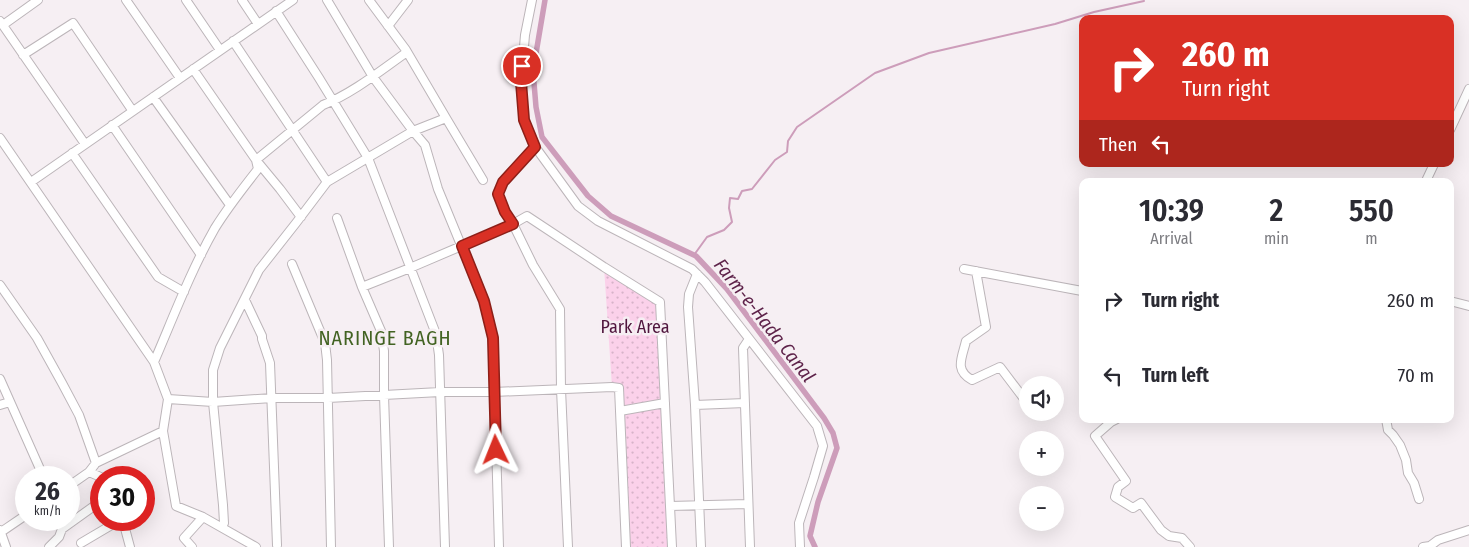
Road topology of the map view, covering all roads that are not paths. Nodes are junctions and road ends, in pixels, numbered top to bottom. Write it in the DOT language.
graph roads {
  1 [pos="38,0"];
  2 [pos="126,0"];
  3 [pos="186,0"];
  4 [pos="242,0"];
  5 [pos="293,0"];
  6 [pos="327,0"];
  7 [pos="369,0"];
  8 [pos="408,0"];
  9 [pos="532,0"];
  10 [pos="276,11"];
  11 [pos="1,23"];
  12 [pos="258,24"];
  13 [pos="388,26"];
  14 [pos="233,41"];
  15 [pos="220,50"];
  16 [pos="407,52"];
  17 [pos="23,55"];
  18 [pos="193,69"];
  19 [pos="373,77"];
  20 [pos="180,78"];
  21 [pos="1469,89"];
  22 [pos="153,97"];
  23 [pos="333,101"];
  24 [pos="132,110"];
  25 [pos="446,118"];
  26 [pos="1454,121"];
  27 [pos="112,125"];
  28 [pos="293,130"];
  29 [pos="412,131"];
  30 [pos="0,138"];
  31 [pos="85,144"];
  32 [pos="535,147"];
  33 [pos="72,153"];
  34 [pos="368,158"];
  35 [pos="256,160"];
  36 [pos="483,180"];
  37 [pos="31,182"];
  38 [pos="326,182"];
  39 [pos="230,205"];
  40 [pos="301,217"];
  41 [pos="337,218"];
  42 [pos="513,224"];
  43 [pos="462,246"];
  44 [pos="201,255"];
  45 [pos="292,264"];
  46 [pos="410,268"];
  47 [pos="964,269"];
  48 [pos="976,271"];
  49 [pos="697,274"];
  50 [pos="0,285"];
  51 [pos="362,287"];
  52 [pos="1079,289"];
  53 [pos="184,292"];
  54 [pos="245,300"];
  55 [pos="1454,302"];
  56 [pos="1469,306"];
  57 [pos="749,339"];
  58 [pos="154,362"];
  59 [pos="0,379"];
  60 [pos="560,389"];
  61 [pos="440,392"];
  62 [pos="494,392"];
  63 [pos="1019,392"];
  64 [pos="384,395"];
  65 [pos="272,398"];
  66 [pos="328,398"];
  67 [pos="168,399"];
  68 [pos="10,402"];
  69 [pos="213,402"];
  70 [pos="665,403"];
  71 [pos="745,403"];
  72 [pos="0,405"];
  73 [pos="695,405"];
  74 [pos="620,411"];
  75 [pos="1110,423"];
  76 [pos="1387,423"];
  77 [pos="163,431"];
  78 [pos="96,463"];
  79 [pos="39,466"];
  80 [pos="89,472"];
  81 [pos="80,478"];
  82 [pos="1419,499"];
  83 [pos="748,504"];
  84 [pos="700,505"];
  85 [pos="670,506"];
  86 [pos="90,509"];
  87 [pos="203,517"];
  88 [pos="15,522"];
  89 [pos="222,527"];
  90 [pos="1469,530"];
  91 [pos="0,531"];
  92 [pos="102,531"];
  93 [pos="125,531"];
  94 [pos="81,543"];
  95 [pos="242,543"];
  96 [pos="278,545"];
  97 [pos="189,546"];
  98 [pos="6,547"];
  99 [pos="49,547"];
  100 [pos="130,547"];
  101 [pos="256,547"];
  102 [pos="331,547"];
  103 [pos="389,547"];
  104 [pos="445,547"];
  105 [pos="499,547"];
  106 [pos="568,547"];
  107 [pos="626,547"];
  108 [pos="672,547"];
  109 [pos="701,547"];
  110 [pos="750,547"];
  111 [pos="800,547"];
  112 [pos="1190,547"];
  113 [pos="1423,547"];
  1 -- 11 [label="street"];
  2 -- 20 [label="street"];
  3 -- 15 [label="street"];
  4 -- 12 [label="street"];
  5 -- 10 [label="street"];
  6 -- 19 [label="street"];
  7 -- 13 [label="street"];
  8 -- 13 [label="street"];
  9 -- 32 [label="street"];
  10 -- 12 [label="street"];
  10 -- 23 [label="street"];
  11 -- 17 [label="street"];
  12 -- 14 [label="street"];
  13 -- 16 [label="street"];
  14 -- 15 [label="street"];
  14 -- 28 [label="street"];
  15 -- 18 [label="street"];
  16 -- 19 [label="street"];
  16 -- 25 [label="street"];
  17 -- 24 [label="street"];
  17 -- 31 [label="street"];
  18 -- 20 [label="street"];
  18 -- 35 [label="street"];
  19 -- 23 [label="street"];
  19 -- 29 [label="street"];
  20 -- 22 [label="street"];
  21 -- 26 [label="street"];
  22 -- 24 [label="street"];
  22 -- 39 [label="street"];
  23 -- 28 [label="street"];
  23 -- 34 [label="street"];
  24 -- 27 [label="street"];
  25 -- 29 [label="street"];
  25 -- 36 [label="street"];
  27 -- 31 [label="street"];
  27 -- 44 [label="street"];
  28 -- 35 [label="street"];
  28 -- 38 [label="street"];
  29 -- 34 [label="street"];
  29 -- 43 [label="street"];
  30 -- 37 [label="street"];
  31 -- 33 [label="street"];
  32 -- 42 [label="street"];
  32 -- 49 [label="street"];
  33 -- 37 [label="street"];
  33 -- 53 [label="street"];
  34 -- 38 [label="street"];
  34 -- 46 [label="street"];
  35 -- 39 [label="street"];
  35 -- 40 [label="street"];
  37 -- 58 [label="street"];
  38 -- 40 [label="street"];
  39 -- 44 [label="street"];
  40 -- 54 [label="street"];
  41 -- 51 [label="street"];
  42 -- 43 [label="street"];
  42 -- 60 [label="street"];
  42 -- 70 [label="street"];
  43 -- 46 [label="street"];
  43 -- 62 [label="street"];
  44 -- 53 [label="street"];
  45 -- 66 [label="street"];
  46 -- 51 [label="street"];
  46 -- 61 [label="street"];
  47 -- 48 [label="street"];
  48 -- 52 [label="street"];
  48 -- 63 [label="street"];
  49 -- 57 [label="street"];
  49 -- 73 [label="street"];
  50 -- 78 [label="street"];
  51 -- 64 [label="street"];
  53 -- 58 [label="street"];
  54 -- 65 [label="street"];
  54 -- 69 [label="street"];
  55 -- 56 [label="street"];
  57 -- 71 [label="street"];
  57 -- 111 [label="street"];
  58 -- 67 [label="street"];
  59 -- 68 [label="street"];
  60 -- 62 [label="street"];
  60 -- 74 [label="street"];
  60 -- 106 [label="street"];
  61 -- 62 [label="street"];
  61 -- 64 [label="street"];
  61 -- 104 [label="street"];
  62 -- 105 [label="street"];
  64 -- 66 [label="street"];
  64 -- 103 [label="street"];
  65 -- 66 [label="street"];
  65 -- 69 [label="street"];
  65 -- 96 [label="street"];
  66 -- 102 [label="street"];
  67 -- 69 [label="street"];
  67 -- 77 [label="street"];
  68 -- 72 [label="street"];
  68 -- 79 [label="street"];
  69 -- 89 [label="street"];
  70 -- 74 [label="street"];
  70 -- 85 [label="street"];
  71 -- 73 [label="street"];
  71 -- 83 [label="street"];
  73 -- 84 [label="street"];
  74 -- 107 [label="street"];
  75 -- 112 [label="street"];
  76 -- 82 [label="street"];
  77 -- 78 [label="street"];
  77 -- 87 [label="street"];
  78 -- 80 [label="street"];
  80 -- 81 [label="street"];
  83 -- 84 [label="street"];
  83 -- 110 [label="street"];
  84 -- 85 [label="street"];
  84 -- 109 [label="street"];
  85 -- 108 [label="street"];
  86 -- 99 [label="street"];
  87 -- 89 [label="street"];
  87 -- 97 [label="street"];
  88 -- 91 [label="street"];
  89 -- 95 [label="street"];
  90 -- 113 [label="street"];
  91 -- 98 [label="street"];
  92 -- 94 [label="street"];
  93 -- 100 [label="street"];
  95 -- 101 [label="street"];
}
